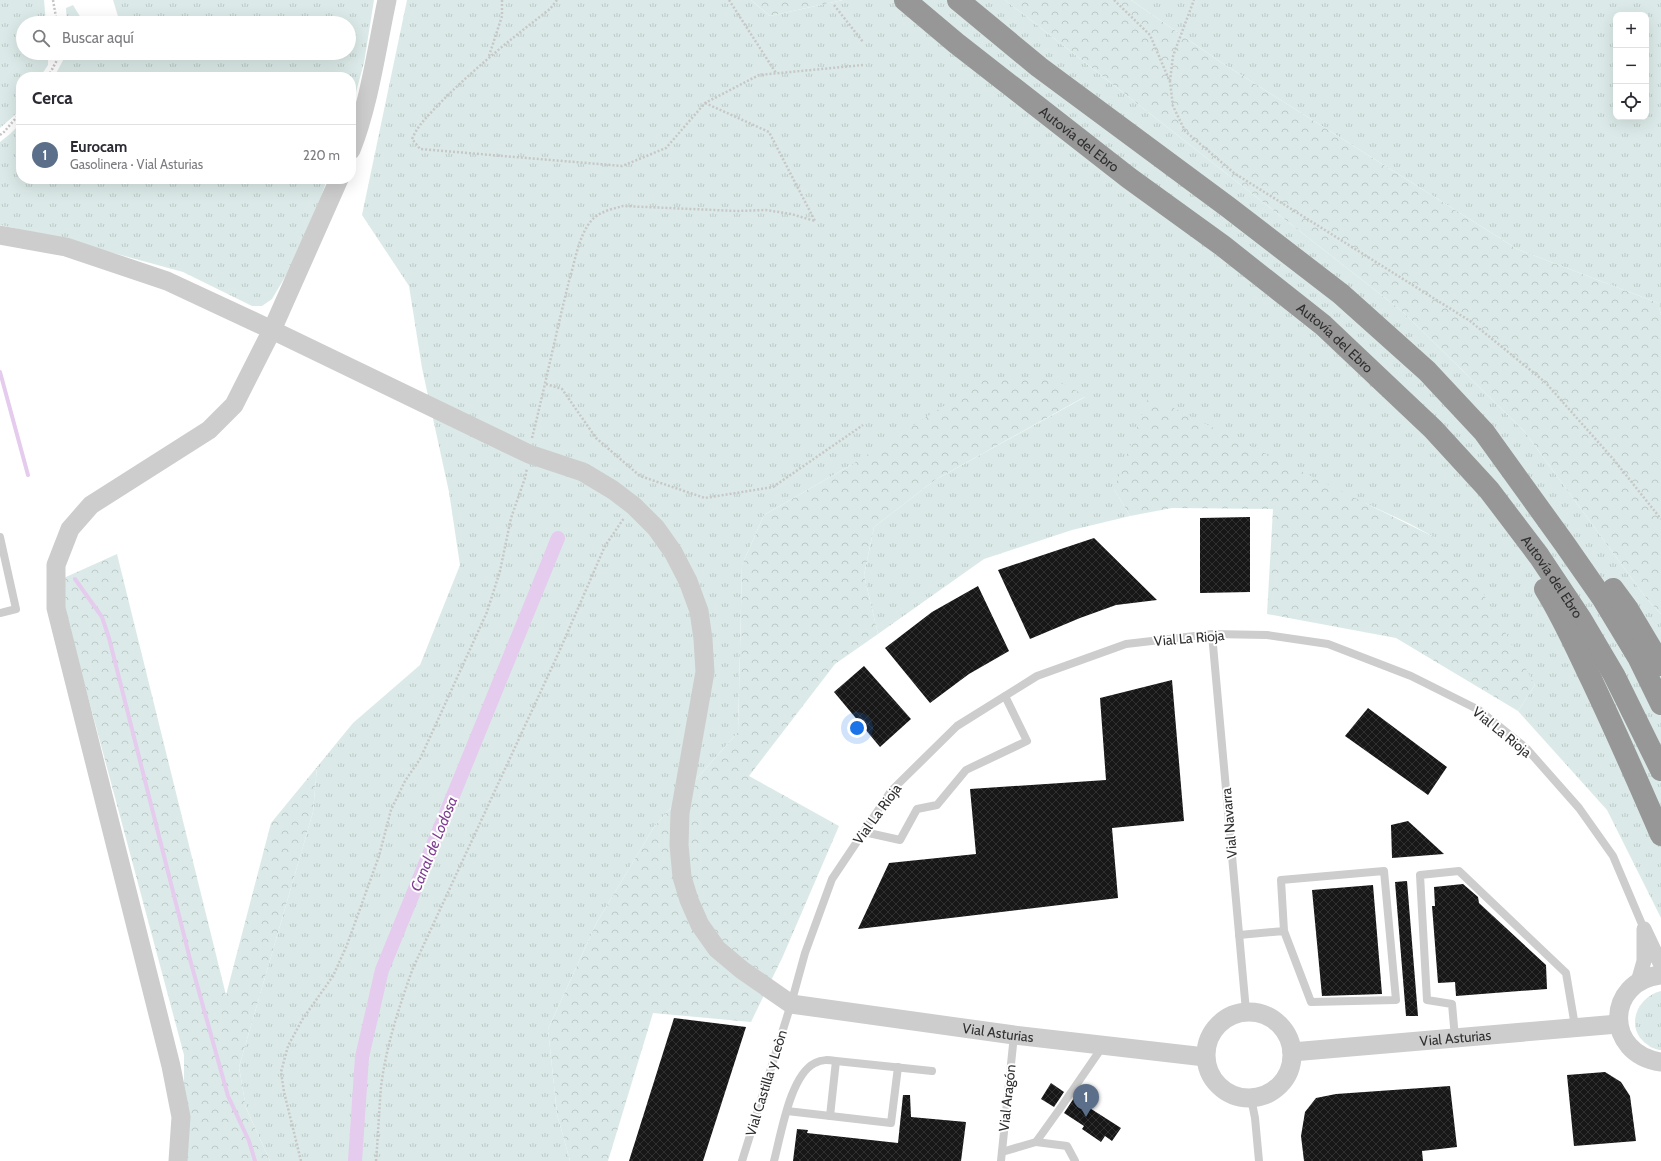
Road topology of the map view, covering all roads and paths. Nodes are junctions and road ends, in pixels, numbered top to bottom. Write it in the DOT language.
graph roads {
  1 [pos="53,0"];
  2 [pos="387,0"];
  3 [pos="502,0"];
  4 [pos="557,0"];
  5 [pos="729,0"];
  6 [pos="905,0"];
  7 [pos="958,0"];
  8 [pos="1114,0"];
  9 [pos="1194,0"];
  10 [pos="834,5"];
  11 [pos="56,16"];
  12 [pos="863,42"];
  13 [pos="489,57"];
  14 [pos="57,60"];
  15 [pos="863,65"];
  16 [pos="51,72"];
  17 [pos="776,73"];
  18 [pos="1170,82"];
  19 [pos="705,103"];
  20 [pos="16,117"];
  21 [pos="0,135"];
  22 [pos="356,138"];
  23 [pos="337,184"];
  24 [pos="0,235"];
  25 [pos="272,330"];
  26 [pos="546,384"];
  27 [pos="863,425"];
  28 [pos="1433,429"];
  29 [pos="1484,432"];
  30 [pos="529,454"];
  31 [pos="634,506"];
  32 [pos="1661,519"];
  33 [pos="0,537"];
  34 [pos="0,613"];
  35 [pos="1212,634"];
  36 [pos="1661,665"];
  37 [pos="1005,696"];
  38 [pos="1661,704"];
  39 [pos="1661,770"];
  40 [pos="864,832"];
  41 [pos="1661,835"];
  42 [pos="1644,929"];
  43 [pos="1284,931"];
  44 [pos="1239,935"];
  45 [pos="1661,965"];
  46 [pos="1661,975"];
  47 [pos="1638,982"];
  48 [pos="791,1004"];
  49 [pos="1246,1011"];
  50 [pos="1618,1024"];
  51 [pos="1575,1026"];
  52 [pos="1014,1035"];
  53 [pos="1456,1038"];
  54 [pos="1103,1046"];
  55 [pos="1292,1052"];
  56 [pos="1205,1057"];
  57 [pos="836,1061"];
  58 [pos="1661,1062"];
  59 [pos="898,1067"];
  60 [pos="932,1071"];
  61 [pos="1252,1098"];
  62 [pos="787,1111"];
  63 [pos="830,1116"];
  64 [pos="1036,1142"];
  65 [pos="1002,1152"];
  66 [pos="178,1161"];
  67 [pos="301,1161"];
  68 [pos="376,1161"];
  69 [pos="742,1161"];
  70 [pos="774,1161"];
  71 [pos="1001,1161"];
  72 [pos="1075,1161"];
  73 [pos="1259,1161"];
  1 -- 11 [label="path"];
  2 -- 22 [label="street"];
  3 -- 13 [label="path"];
  4 -- 13 [label="path"];
  5 -- 17 [label="path"];
  6 -- 28 [label="highway, Autovía del Ebro"];
  7 -- 29 [label="highway"];
  8 -- 18 [label="path"];
  9 -- 18 [label="path"];
  10 -- 12 [label="path"];
  13 -- 19 [label="path"];
  14 -- 16 [label="path"];
  15 -- 17 [label="path"];
  17 -- 19 [label="path"];
  18 -- 32 [label="path"];
  19 -- 26 [label="path"];
  20 -- 21 [label="path"];
  23 -- 25 [label="street"];
  24 -- 25 [label="street"];
  25 -- 30 [label="street"];
  25 -- 66 [label="street"];
  26 -- 27 [label="path"];
  26 -- 30 [label="path"];
  28 -- 39 [label="highway, Autovía del Ebro"];
  28 -- 41 [label="highway"];
  29 -- 36 [label="highway"];
  29 -- 38 [label="highway"];
  30 -- 31 [label="street"];
  30 -- 67 [label="path"];
  31 -- 48 [label="street"];
  31 -- 68 [label="path"];
  33 -- 34 [label="lane"];
  35 -- 37 [label="lane, Vial La Rioja"];
  35 -- 42 [label="lane, Vial La Rioja"];
  35 -- 44 [label="lane, Vial Navarra"];
  37 -- 40 [label="lane, Vial La Rioja"];
  37 -- 40 [label="lane"];
  40 -- 48 [label="lane, Vial La Rioja"];
  42 -- 45 [label="street"];
  42 -- 47 [label="street"];
  43 -- 43 [label="lane"];
  43 -- 44 [label="lane"];
  44 -- 49 [label="lane, Vial Navarra"];
  46 -- 47 [label="street"];
  47 -- 50 [label="street"];
  48 -- 52 [label="street, Vial Asturias"];
  48 -- 69 [label="lane, Vial Castilla y Leòn"];
  49 -- 55 [label="street"];
  49 -- 56 [label="street"];
  50 -- 51 [label="street, Vial Asturias"];
  50 -- 58 [label="street"];
  51 -- 53 [label="street, Vial Asturias"];
  51 -- 53 [label="lane"];
  52 -- 54 [label="street, Vial Asturias"];
  52 -- 65 [label="lane, Vial Aragón"];
  53 -- 55 [label="street, Vial Asturias"];
  54 -- 56 [label="street, Vial Asturias"];
  54 -- 64 [label="lane"];
  55 -- 61 [label="street"];
  56 -- 61 [label="street"];
  57 -- 59 [label="lane"];
  57 -- 62 [label="lane"];
  57 -- 63 [label="lane"];
  59 -- 60 [label="lane"];
  59 -- 63 [label="lane"];
  61 -- 73 [label="lane"];
  62 -- 63 [label="lane"];
  62 -- 70 [label="lane"];
  64 -- 65 [label="lane"];
  64 -- 72 [label="lane"];
  65 -- 71 [label="lane, Vial Aragón"];
}
